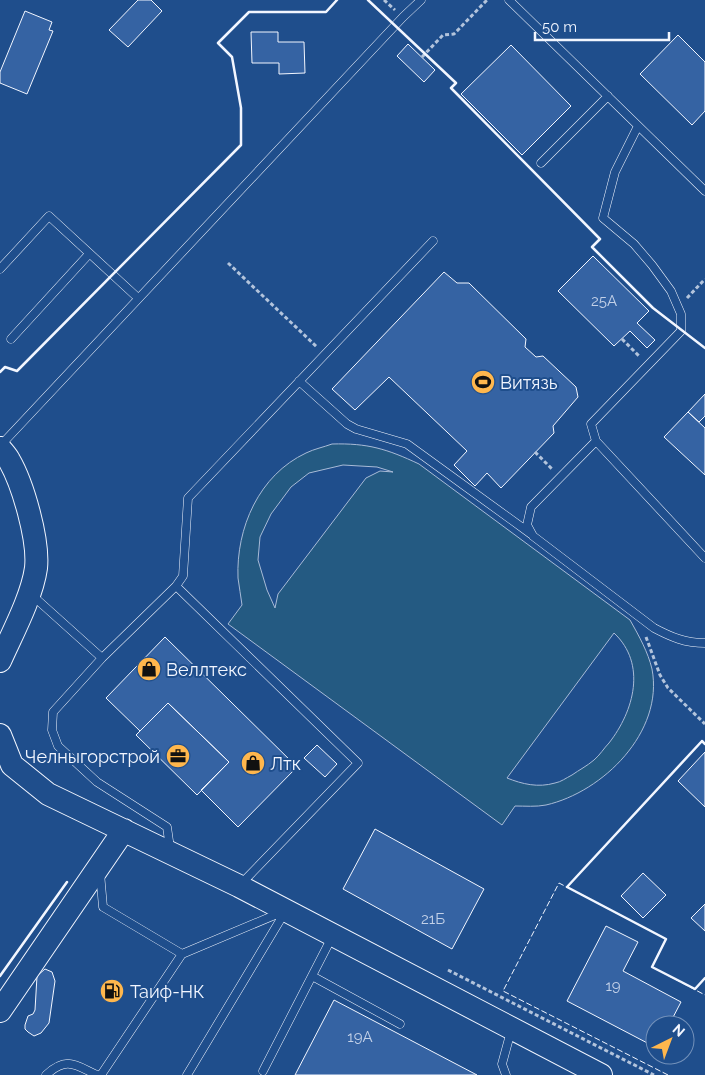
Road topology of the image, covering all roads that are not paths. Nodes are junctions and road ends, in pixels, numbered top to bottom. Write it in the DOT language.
graph roads {
  1 [pos="421,0"];
  2 [pos="509,0"];
  3 [pos="608,96"];
  4 [pos="638,126"];
  5 [pos="541,163"];
  6 [pos="705,192"];
  7 [pos="433,241"];
  8 [pos="90,254"];
  9 [pos="0,270"];
  10 [pos="138,298"];
  11 [pos="11,339"];
  12 [pos="299,382"];
  13 [pos="596,441"];
  14 [pos="0,447"];
  15 [pos="533,536"];
  16 [pos="705,558"];
  17 [pos="176,586"];
  18 [pos="29,592"];
  19 [pos="705,643"];
  20 [pos="102,658"];
  21 [pos="0,661"];
  22 [pos="0,736"];
  23 [pos="124,830"];
  24 [pos="170,852"];
  25 [pos="99,866"];
  26 [pos="239,886"];
  27 [pos="286,910"];
  28 [pos="333,935"];
  29 [pos="182,954"];
  30 [pos="312,976"];
  31 [pos="0,1011"];
  32 [pos="400,1024"];
  33 [pos="512,1028"];
  34 [pos="263,1071"];
  35 [pos="46,1075"];
  36 [pos="97,1075"];
  37 [pos="102,1075"];
  38 [pos="187,1075"];
  39 [pos="506,1075"];
  40 [pos="601,1075"];
  1 -- 10 [label="lane"];
  2 -- 3 [label="lane"];
  3 -- 4 [label="lane"];
  3 -- 5 [label="lane"];
  4 -- 6 [label="lane"];
  4 -- 13 [label="lane"];
  7 -- 12 [label="lane"];
  8 -- 9 [label="lane"];
  8 -- 10 [label="lane"];
  8 -- 11 [label="lane"];
  10 -- 14 [label="lane"];
  12 -- 15 [label="lane"];
  12 -- 17 [label="lane"];
  13 -- 15 [label="lane"];
  13 -- 16 [label="lane"];
  14 -- 18 [label="street"];
  15 -- 19 [label="lane"];
  17 -- 20 [label="lane"];
  17 -- 26 [label="lane"];
  18 -- 20 [label="lane"];
  18 -- 21 [label="street"];
  20 -- 24 [label="lane"];
  22 -- 23 [label="street"];
  23 -- 24 [label="street"];
  23 -- 25 [label="street"];
  24 -- 26 [label="street"];
  25 -- 29 [label="lane"];
  25 -- 31 [label="street"];
  26 -- 27 [label="street"];
  27 -- 28 [label="street"];
  27 -- 29 [label="lane"];
  27 -- 38 [label="lane"];
  28 -- 30 [label="lane"];
  28 -- 33 [label="street"];
  29 -- 37 [label="lane"];
  30 -- 32 [label="lane"];
  30 -- 34 [label="lane"];
  33 -- 39 [label="lane"];
  33 -- 40 [label="street"];
  35 -- 36 [label="lane"];
}
